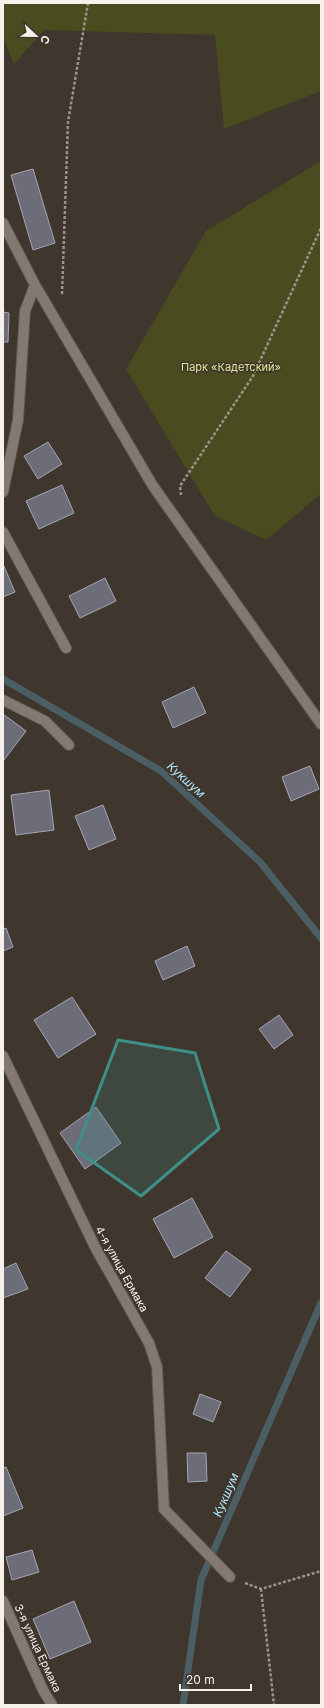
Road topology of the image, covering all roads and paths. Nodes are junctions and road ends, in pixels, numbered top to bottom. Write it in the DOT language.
graph roads {
  1 [pos="88,3"];
  2 [pos="3,223"];
  3 [pos="321,228"];
  4 [pos="35,285"];
  5 [pos="62,301"];
  6 [pos="3,492"];
  7 [pos="181,500"];
  8 [pos="3,532"];
  9 [pos="66,648"];
  10 [pos="3,700"];
  11 [pos="321,724"];
  12 [pos="69,745"];
  13 [pos="3,1056"];
  14 [pos="321,1571"];
  15 [pos="230,1577"];
  16 [pos="261,1589"];
  17 [pos="3,1600"];
  18 [pos="52,1705"];
  19 [pos="274,1705"];
  1 -- 5 [label="path"];
  2 -- 4 [label="street"];
  3 -- 7 [label="path"];
  4 -- 6 [label="street"];
  4 -- 11 [label="street"];
  8 -- 9 [label="street"];
  10 -- 12 [label="street"];
  13 -- 15 [label="street, 4-я улица Ермака"];
  14 -- 16 [label="path"];
  15 -- 16 [label="path"];
  16 -- 19 [label="path"];
  17 -- 18 [label="street, 3-я улица Ермака"];
}
